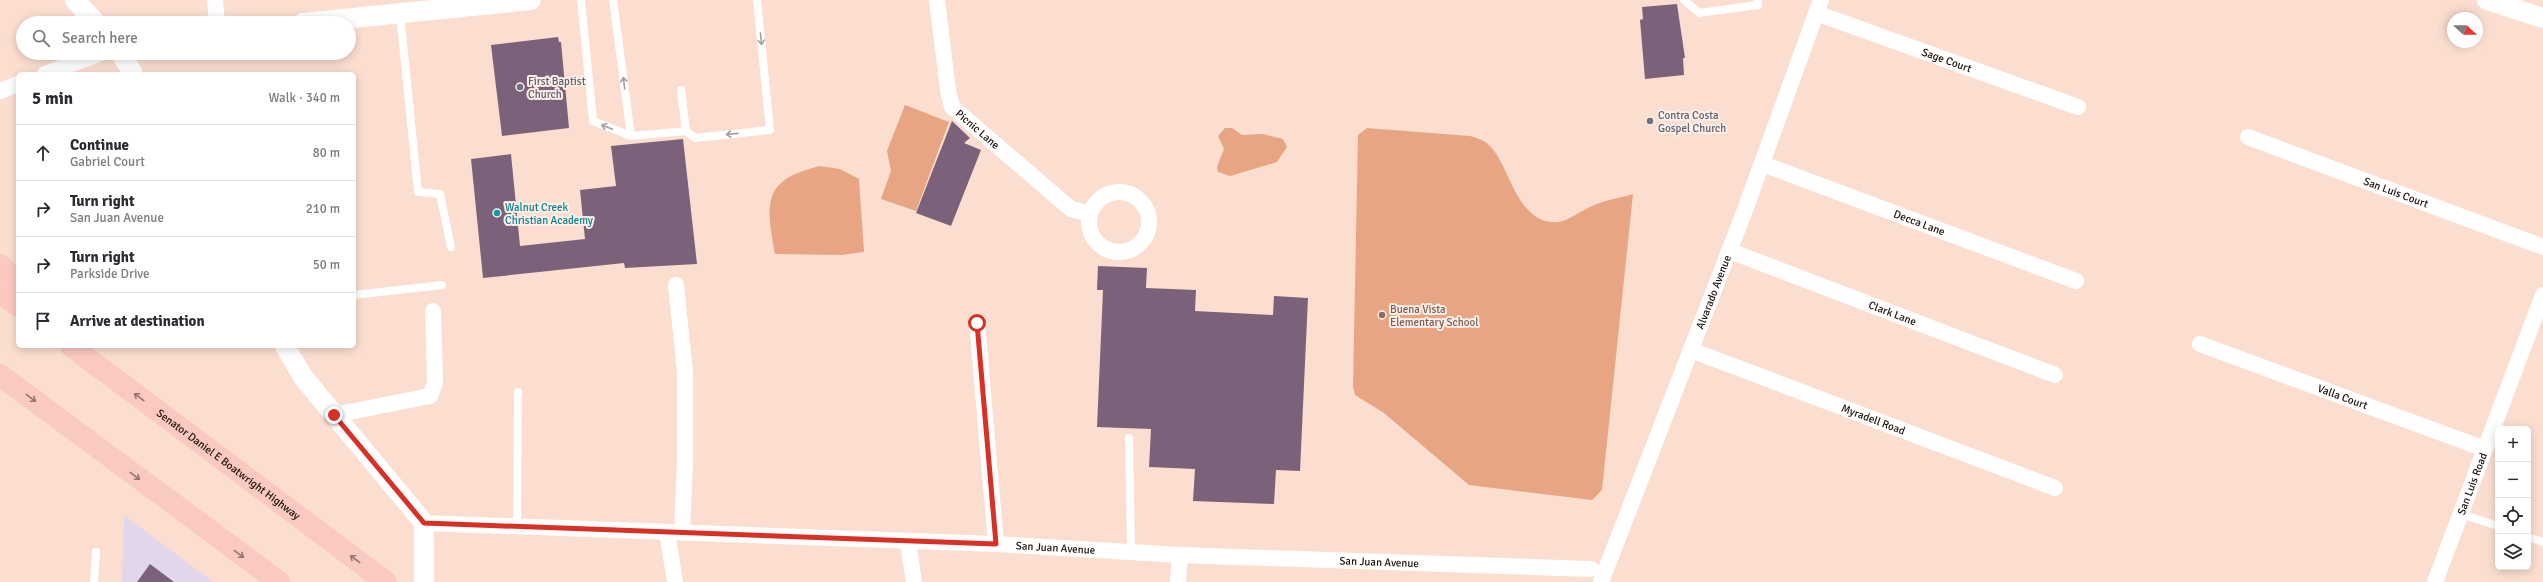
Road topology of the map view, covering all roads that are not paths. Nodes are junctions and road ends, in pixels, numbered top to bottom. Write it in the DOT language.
graph roads {
  1 [pos="74,0"];
  2 [pos="215,0"];
  3 [pos="530,0"];
  4 [pos="581,0"];
  5 [pos="613,0"];
  6 [pos="757,0"];
  7 [pos="937,0"];
  8 [pos="1684,0"];
  9 [pos="1758,0"];
  10 [pos="2488,0"];
  11 [pos="445,4"];
  12 [pos="1818,6"];
  13 [pos="397,11"];
  14 [pos="89,16"];
  15 [pos="216,16"];
  16 [pos="356,16"];
  17 [pos="2543,18"];
  18 [pos="82,60"];
  19 [pos="125,60"];
  20 [pos="50,72"];
  21 [pos="132,72"];
  22 [pos="16,85"];
  23 [pos="681,90"];
  24 [pos="0,91"];
  25 [pos="2078,107"];
  26 [pos="686,131"];
  27 [pos="631,136"];
  28 [pos="2248,137"];
  29 [pos="1763,164"];
  30 [pos="1090,214"];
  31 [pos="451,247"];
  32 [pos="2543,247"];
  33 [pos="1730,251"];
  34 [pos="0,265"];
  35 [pos="16,281"];
  36 [pos="2076,281"];
  37 [pos="442,285"];
  38 [pos="676,285"];
  39 [pos="0,293"];
  40 [pos="356,295"];
  41 [pos="2543,295"];
  42 [pos="16,305"];
  43 [pos="433,311"];
  44 [pos="977,323"];
  45 [pos="2200,344"];
  46 [pos="74,348"];
  47 [pos="83,348"];
  48 [pos="286,348"];
  49 [pos="1691,350"];
  50 [pos="0,375"];
  51 [pos="2055,375"];
  52 [pos="111,376"];
  53 [pos="518,392"];
  54 [pos="334,415"];
  55 [pos="1129,438"];
  56 [pos="2485,449"];
  57 [pos="2055,488"];
  58 [pos="2461,514"];
  59 [pos="424,523"];
  60 [pos="2495,525"];
  61 [pos="517,526"];
  62 [pos="675,533"];
  63 [pos="2531,538"];
  64 [pos="908,542"];
  65 [pos="2543,542"];
  66 [pos="996,544"];
  67 [pos="96,552"];
  68 [pos="1131,552"];
  69 [pos="1180,555"];
  70 [pos="1591,569"];
  71 [pos="94,582"];
  72 [pos="278,582"];
  73 [pos="386,582"];
  74 [pos="424,582"];
  75 [pos="674,582"];
  76 [pos="914,582"];
  77 [pos="1178,582"];
  78 [pos="1601,582"];
  79 [pos="2435,582"];
  1 -- 14 [label="street"];
  2 -- 15 [label="street"];
  3 -- 11 [label="street"];
  27 -- 4 [label="lane, one-way"];
  27 -- 5 [label="lane, one-way"];
  6 -- 26 [label="lane, one-way"];
  7 -- 30 [label="street, Picnic Lane"];
  8 -- 9 [label="lane"];
  10 -- 17 [label="street"];
  11 -- 13 [label="street"];
  12 -- 25 [label="street, Sage Court"];
  12 -- 29 [label="street, Alvarado Avenue"];
  13 -- 16 [label="street"];
  13 -- 31 [label="lane"];
  18 -- 20 [label="street"];
  19 -- 21 [label="street"];
  22 -- 24 [label="street"];
  23 -- 26 [label="lane"];
  26 -- 27 [label="lane"];
  28 -- 32 [label="street, San Luis Court"];
  29 -- 33 [label="street, Alvarado Avenue"];
  29 -- 36 [label="street, Decca Lane"];
  33 -- 49 [label="street, Alvarado Avenue"];
  33 -- 51 [label="street, Clark Lane"];
  34 -- 35 [label="highway"];
  37 -- 40 [label="lane"];
  38 -- 62 [label="street"];
  39 -- 42 [label="highway"];
  41 -- 56 [label="street, San Luis Road"];
  43 -- 54 [label="street"];
  44 -- 66 [label="street"];
  45 -- 56 [label="street, Valla Court"];
  46 -- 52 [label="highway, Senator Daniel E Boatwright Highway"];
  47 -- 52 [label="highway"];
  48 -- 54 [label="street"];
  49 -- 57 [label="street, Myradell Road"];
  49 -- 78 [label="street, Alvarado Avenue"];
  50 -- 72 [label="highway, one-way"];
  73 -- 52 [label="highway, Senator Daniel E Boatwright Highway, one-way"];
  53 -- 61 [label="lane"];
  54 -- 59 [label="street"];
  55 -- 68 [label="lane"];
  56 -- 58 [label="street, San Luis Road"];
  58 -- 60 [label="lane"];
  58 -- 79 [label="street, San Luis Road"];
  59 -- 61 [label="street, San Juan Avenue"];
  59 -- 74 [label="street"];
  61 -- 62 [label="street, San Juan Avenue"];
  62 -- 64 [label="street, San Juan Avenue"];
  62 -- 75 [label="street"];
  63 -- 65 [label="lane"];
  64 -- 66 [label="street, San Juan Avenue"];
  64 -- 76 [label="street"];
  66 -- 68 [label="street, San Juan Avenue"];
  67 -- 71 [label="lane"];
  68 -- 69 [label="street, San Juan Avenue"];
  69 -- 70 [label="street, San Juan Avenue"];
  69 -- 77 [label="street"];
}
